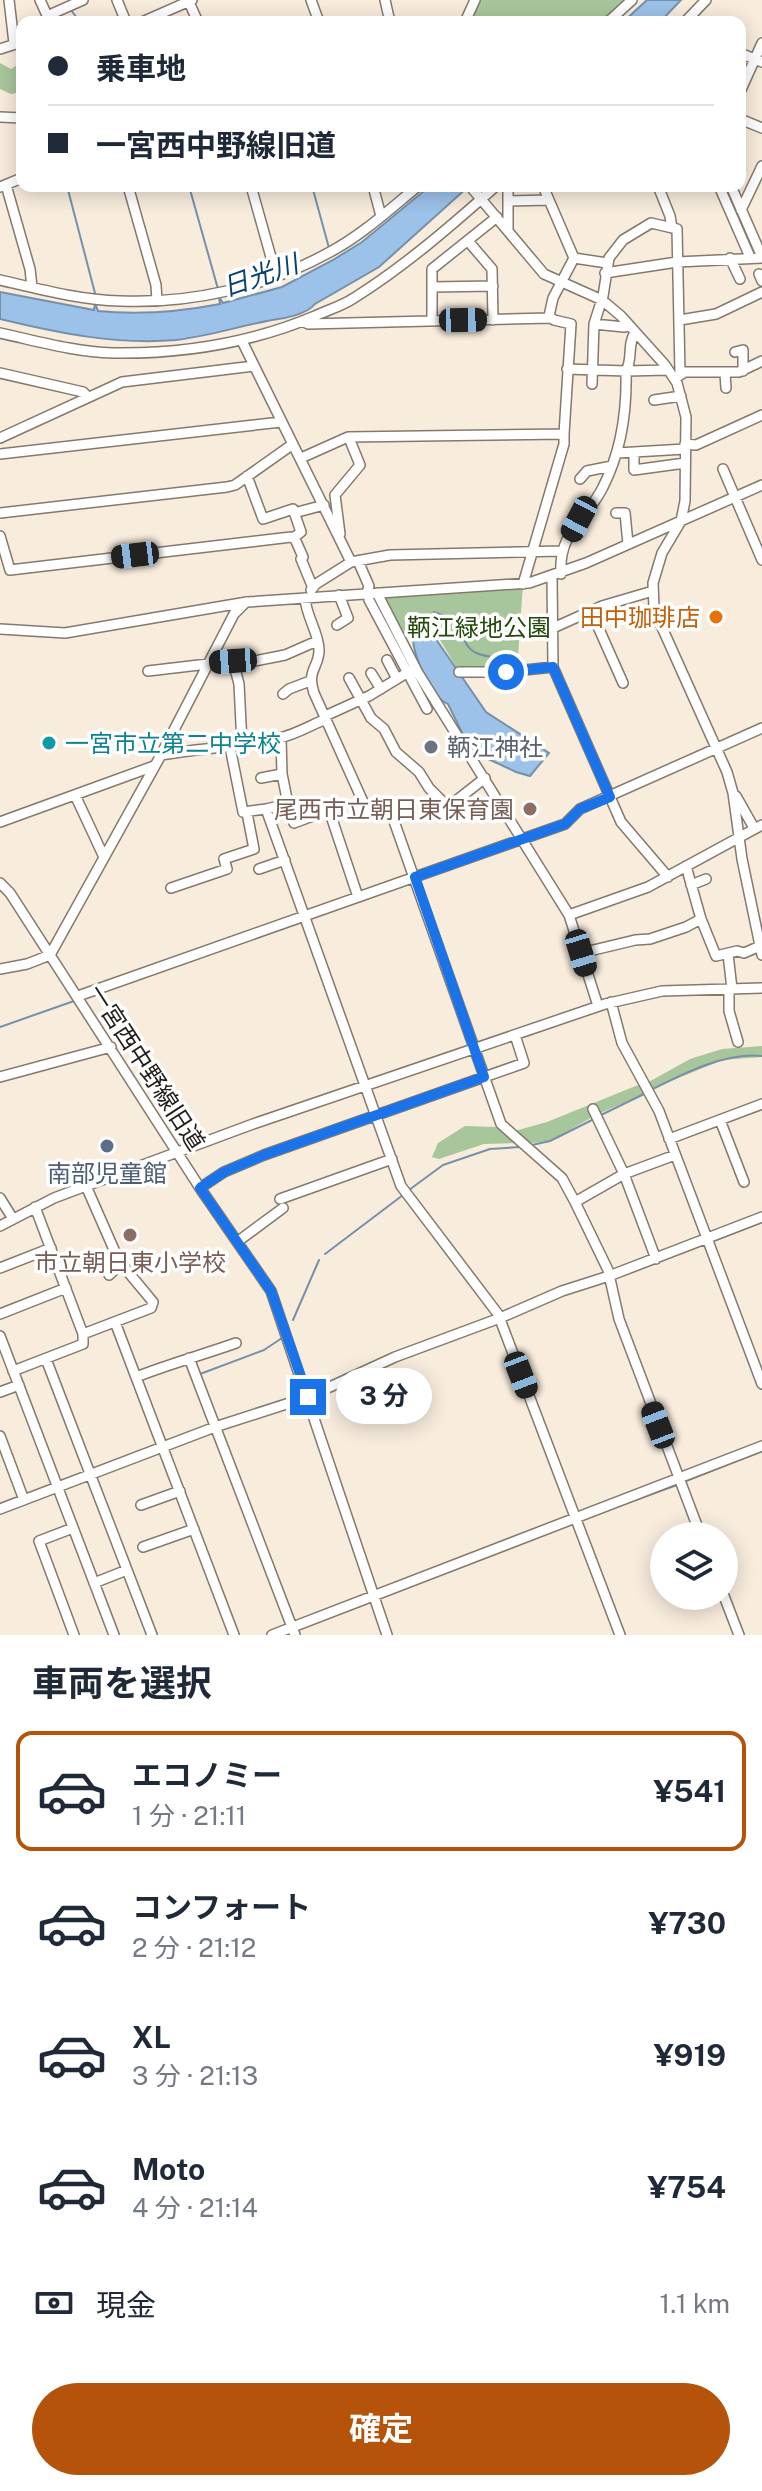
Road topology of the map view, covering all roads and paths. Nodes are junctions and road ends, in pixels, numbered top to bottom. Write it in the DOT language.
graph roads {
  1 [pos="8,0"];
  2 [pos="83,0"];
  3 [pos="632,0"];
  4 [pos="706,0"];
  5 [pos="189,1"];
  6 [pos="0,8"];
  7 [pos="54,16"];
  8 [pos="155,16"];
  9 [pos="615,16"];
  10 [pos="691,16"];
  11 [pos="16,34"];
  12 [pos="762,43"];
  13 [pos="759,61"];
  14 [pos="746,82"];
  15 [pos="762,166"];
  16 [pos="3,186"];
  17 [pos="130,192"];
  18 [pos="253,192"];
  19 [pos="375,192"];
  20 [pos="411,192"];
  21 [pos="475,192"];
  22 [pos="489,192"];
  23 [pos="508,192"];
  24 [pos="546,192"];
  25 [pos="660,192"];
  26 [pos="722,192"];
  27 [pos="734,192"];
  28 [pos="481,199"];
  29 [pos="549,200"];
  30 [pos="508,201"];
  31 [pos="741,210"];
  32 [pos="381,216"];
  33 [pos="497,217"];
  34 [pos="672,228"];
  35 [pos="508,231"];
  36 [pos="468,241"];
  37 [pos="750,257"];
  38 [pos="574,258"];
  39 [pos="730,258"];
  40 [pos="762,258"];
  41 [pos="677,262"];
  42 [pos="606,268"];
  43 [pos="276,275"];
  44 [pos="740,279"];
  45 [pos="0,280"];
  46 [pos="561,283"];
  47 [pos="493,286"];
  48 [pos="32,287"];
  49 [pos="432,287"];
  50 [pos="762,292"];
  51 [pos="602,300"];
  52 [pos="157,301"];
  53 [pos="550,318"];
  54 [pos="493,320"];
  55 [pos="680,320"];
  56 [pos="302,321"];
  57 [pos="432,321"];
  58 [pos="594,324"];
  59 [pos="632,329"];
  60 [pos="0,333"];
  61 [pos="242,341"];
  62 [pos="735,352"];
  63 [pos="762,361"];
  64 [pos="254,366"];
  65 [pos="567,369"];
  66 [pos="592,370"];
  67 [pos="668,370"];
  68 [pos="626,371"];
  69 [pos="743,371"];
  70 [pos="0,373"];
  71 [pos="725,373"];
  72 [pos="677,377"];
  73 [pos="592,384"];
  74 [pos="726,388"];
  75 [pos="681,396"];
  76 [pos="88,397"];
  77 [pos="654,400"];
  78 [pos="762,415"];
  79 [pos="281,422"];
  80 [pos="564,434"];
  81 [pos="0,438"];
  82 [pos="349,438"];
  83 [pos="293,444"];
  84 [pos="685,446"];
  85 [pos="617,453"];
  86 [pos="634,453"];
  87 [pos="0,454"];
  88 [pos="301,458"];
  89 [pos="685,463"];
  90 [pos="612,466"];
  91 [pos="723,469"];
  92 [pos="247,476"];
  93 [pos="580,479"];
  94 [pos="762,485"];
  95 [pos="335,495"];
  96 [pos="735,497"];
  97 [pos="323,503"];
  98 [pos="0,513"];
  99 [pos="294,513"];
  100 [pos="616,513"];
  101 [pos="681,521"];
  102 [pos="0,536"];
  103 [pos="340,537"];
  104 [pos="293,538"];
  105 [pos="628,544"];
  106 [pos="560,551"];
  107 [pos="531,552"];
  108 [pos="762,560"];
  109 [pos="354,561"];
  110 [pos="556,575"];
  111 [pos="523,584"];
  112 [pos="653,591"];
  113 [pos="309,595"];
  114 [pos="339,595"];
  115 [pos="371,595"];
  116 [pos="247,602"];
  117 [pos="591,611"];
  118 [pos="337,625"];
  119 [pos="553,628"];
  120 [pos="0,629"];
  121 [pos="317,641"];
  122 [pos="387,660"];
  123 [pos="209,662"];
  124 [pos="234,665"];
  125 [pos="553,667"];
  126 [pos="411,670"];
  127 [pos="148,671"];
  128 [pos="459,672"];
  129 [pos="371,673"];
  130 [pos="349,678"];
  131 [pos="397,679"];
  132 [pos="310,681"];
  133 [pos="623,683"];
  134 [pos="381,689"];
  135 [pos="283,694"];
  136 [pos="360,700"];
  137 [pos="427,709"];
  138 [pos="325,718"];
  139 [pos="762,728"];
  140 [pos="281,738"];
  141 [pos="242,744"];
  142 [pos="230,747"];
  143 [pos="717,749"];
  144 [pos="161,755"];
  145 [pos="154,766"];
  146 [pos="282,774"];
  147 [pos="261,778"];
  148 [pos="485,778"];
  149 [pos="731,787"];
  150 [pos="75,795"];
  151 [pos="610,797"];
  152 [pos="288,804"];
  153 [pos="266,809"];
  154 [pos="247,813"];
  155 [pos="0,822"];
  156 [pos="758,827"];
  157 [pos="739,836"];
  158 [pos="522,839"];
  159 [pos="103,855"];
  160 [pos="285,860"];
  161 [pos="686,866"];
  162 [pos="259,869"];
  163 [pos="415,877"];
  164 [pos="668,877"];
  165 [pos="706,879"];
  166 [pos="0,883"];
  167 [pos="691,885"];
  168 [pos="171,888"];
  169 [pos="358,897"];
  170 [pos="304,915"];
  171 [pos="569,915"];
  172 [pos="701,919"];
  173 [pos="761,946"];
  174 [pos="581,953"];
  175 [pos="728,954"];
  176 [pos="50,955"];
  177 [pos="0,969"];
  178 [pos="762,988"];
  179 [pos="730,989"];
  180 [pos="78,996"];
  181 [pos="611,1002"];
  182 [pos="598,1006"];
  183 [pos="515,1035"];
  184 [pos="738,1042"];
  185 [pos="111,1047"];
  186 [pos="474,1049"];
  187 [pos="0,1077"];
  188 [pos="484,1077"];
  189 [pos="365,1086"];
  190 [pos="762,1104"];
  191 [pos="593,1109"];
  192 [pos="376,1116"];
  193 [pos="720,1120"];
  194 [pos="669,1139"];
  195 [pos="178,1153"];
  196 [pos="675,1155"];
  197 [pos="392,1159"];
  198 [pos="624,1174"];
  199 [pos="744,1182"];
  200 [pos="86,1186"];
  201 [pos="200,1188"];
  202 [pos="1,1202"];
  203 [pos="575,1202"];
  204 [pos="35,1207"];
  205 [pos="762,1217"];
  206 [pos="13,1219"];
  207 [pos="0,1226"];
  208 [pos="707,1240"];
  209 [pos="237,1242"];
  210 [pos="51,1248"];
  211 [pos="656,1259"];
  212 [pos="121,1264"];
  213 [pos="0,1268"];
  214 [pos="109,1275"];
  215 [pos="609,1276"];
  216 [pos="66,1288"];
  217 [pos="0,1314"];
  218 [pos="500,1318"];
  219 [pos="115,1322"];
  220 [pos="83,1334"];
  221 [pos="0,1336"];
  222 [pos="236,1343"];
  223 [pos="189,1358"];
  224 [pos="46,1359"];
  225 [pos="13,1371"];
  226 [pos="136,1377"];
  227 [pos="762,1384"];
  228 [pos="19,1385"];
  229 [pos="0,1392"];
  230 [pos="308,1397"];
  231 [pos="215,1427"];
  232 [pos="0,1436"];
  233 [pos="762,1446"];
  234 [pos="163,1447"];
  235 [pos="90,1474"];
  236 [pos="678,1477"];
  237 [pos="57,1487"];
  238 [pos="180,1491"];
  239 [pos="24,1500"];
  240 [pos="141,1505"];
  241 [pos="0,1509"];
  242 [pos="575,1517"];
  243 [pos="696,1522"];
  244 [pos="73,1528"];
  245 [pos="194,1529"];
  246 [pos="143,1547"];
  247 [pos="127,1570"];
  248 [pos="94,1583"];
  249 [pos="373,1596"];
  250 [pos="729,1610"];
  251 [pos="293,1631"];
  252 [pos="74,1635"];
  253 [pos="114,1635"];
  254 [pos="152,1635"];
  255 [pos="234,1635"];
  256 [pos="272,1635"];
  257 [pos="387,1635"];
  258 [pos="620,1635"];
  259 [pos="739,1635"];
  1 -- 6 [label="street"];
  1 -- 11 [label="street"];
  2 -- 7 [label="street"];
  3 -- 9 [label="street"];
  4 -- 10 [label="street"];
  5 -- 8 [label="street"];
  12 -- 13 [label="street"];
  13 -- 14 [label="street"];
  15 -- 31 [label="street"];
  16 -- 48 [label="street"];
  17 -- 52 [label="street"];
  18 -- 43 [label="street"];
  19 -- 32 [label="street"];
  20 -- 32 [label="street"];
  21 -- 28 [label="street"];
  22 -- 28 [label="street"];
  23 -- 30 [label="street"];
  24 -- 29 [label="street"];
  25 -- 34 [label="street"];
  26 -- 37 [label="street"];
  27 -- 31 [label="street"];
  28 -- 33 [label="street"];
  28 -- 56 [label="street"];
  29 -- 30 [label="street"];
  29 -- 38 [label="street"];
  30 -- 35 [label="street"];
  31 -- 40 [label="street"];
  32 -- 43 [label="street"];
  33 -- 35 [label="street"];
  33 -- 36 [label="street"];
  34 -- 41 [label="street"];
  34 -- 42 [label="street"];
  35 -- 46 [label="street"];
  36 -- 47 [label="street"];
  36 -- 49 [label="street"];
  37 -- 39 [label="street"];
  37 -- 40 [label="street"];
  38 -- 42 [label="street"];
  38 -- 46 [label="street"];
  39 -- 41 [label="street"];
  39 -- 44 [label="street"];
  41 -- 42 [label="street"];
  41 -- 55 [label="street"];
  42 -- 51 [label="street"];
  43 -- 52 [label="street"];
  45 -- 48 [label="street"];
  46 -- 51 [label="street"];
  46 -- 53 [label="street"];
  47 -- 49 [label="street"];
  47 -- 54 [label="street"];
  48 -- 52 [label="street"];
  49 -- 57 [label="street"];
  50 -- 55 [label="street"];
  51 -- 58 [label="street"];
  51 -- 59 [label="street"];
  53 -- 54 [label="street"];
  53 -- 65 [label="street"];
  54 -- 57 [label="street"];
  55 -- 72 [label="street"];
  56 -- 57 [label="street"];
  56 -- 61 [label="street"];
  58 -- 59 [label="street"];
  58 -- 66 [label="street"];
  59 -- 67 [label="street"];
  59 -- 68 [label="street"];
  60 -- 61 [label="street"];
  61 -- 64 [label="street"];
  62 -- 69 [label="street"];
  63 -- 69 [label="street"];
  64 -- 76 [label="street"];
  64 -- 79 [label="street"];
  65 -- 66 [label="street"];
  65 -- 80 [label="street"];
  66 -- 68 [label="street"];
  66 -- 73 [label="street"];
  67 -- 68 [label="street"];
  67 -- 72 [label="street"];
  68 -- 85 [label="street"];
  69 -- 71 [label="street"];
  70 -- 76 [label="street"];
  71 -- 72 [label="street"];
  71 -- 74 [label="street"];
  72 -- 75 [label="street"];
  75 -- 77 [label="street"];
  75 -- 84 [label="street"];
  76 -- 81 [label="street"];
  78 -- 84 [label="street"];
  79 -- 83 [label="street"];
  79 -- 87 [label="street"];
  80 -- 82 [label="street"];
  80 -- 107 [label="street"];
  82 -- 88 [label="street"];
  82 -- 95 [label="street"];
  83 -- 88 [label="street"];
  83 -- 92 [label="street"];
  84 -- 86 [label="street"];
  84 -- 89 [label="street"];
  85 -- 86 [label="street"];
  85 -- 90 [label="street"];
  86 -- 89 [label="street"];
  88 -- 97 [label="street"];
  89 -- 101 [label="street"];
  90 -- 93 [label="street"];
  90 -- 106 [label="street"];
  91 -- 96 [label="street"];
  92 -- 98 [label="street"];
  92 -- 99 [label="street"];
  94 -- 96 [label="street"];
  95 -- 97 [label="street"];
  95 -- 103 [label="street"];
  96 -- 101 [label="street"];
  96 -- 108 [label="street"];
  97 -- 99 [label="street"];
  97 -- 103 [label="street"];
  99 -- 104 [label="street"];
  100 -- 105 [label="street"];
  101 -- 105 [label="street"];
  101 -- 112 [label="street"];
  102 -- 104 [label="street"];
  103 -- 109 [label="street"];
  104 -- 113 [label="street"];
  105 -- 110 [label="street"];
  106 -- 107 [label="street"];
  106 -- 110 [label="street"];
  107 -- 109 [label="street"];
  107 -- 111 [label="street"];
  109 -- 113 [label="street"];
  109 -- 115 [label="street"];
  110 -- 111 [label="street"];
  110 -- 119 [label="street"];
  111 -- 115 [label="street"];
  112 -- 117 [label="street"];
  112 -- 143 [label="street"];
  113 -- 114 [label="street"];
  113 -- 116 [label="street"];
  113 -- 121 [label="street"];
  114 -- 115 [label="street"];
  114 -- 118 [label="street"];
  115 -- 126 [label="street"];
  116 -- 120 [label="street"];
  116 -- 123 [label="street"];
  117 -- 119 [label="street"];
  117 -- 133 [label="street"];
  119 -- 125 [label="street"];
  121 -- 124 [label="street"];
  121 -- 132 [label="street"];
  122 -- 131 [label="street"];
  123 -- 124 [label="street"];
  123 -- 127 [label="street"];
  123 -- 144 [label="street"];
  124 -- 141 [label="street"];
  125 -- 128 [label="street"];
  125 -- 151 [label="street"];
  126 -- 131 [label="street"];
  126 -- 137 [label="street"];
  126 -- 148 [label="street"];
  129 -- 134 [label="street"];
  130 -- 136 [label="street"];
  131 -- 134 [label="street"];
  132 -- 135 [label="street"];
  132 -- 138 [label="street"];
  134 -- 136 [label="street"];
  136 -- 138 [label="street"];
  136 -- 148 [label="street"];
  138 -- 140 [label="street"];
  138 -- 163 [label="street"];
  139 -- 143 [label="street"];
  140 -- 141 [label="street"];
  140 -- 146 [label="street"];
  141 -- 142 [label="street"];
  142 -- 144 [label="street"];
  142 -- 154 [label="street"];
  143 -- 149 [label="street"];
  143 -- 151 [label="street"];
  144 -- 145 [label="street"];
  145 -- 150 [label="street"];
  145 -- 159 [label="street"];
  146 -- 147 [label="street"];
  146 -- 152 [label="street"];
  148 -- 158 [label="street"];
  149 -- 156 [label="street"];
  149 -- 157 [label="street"];
  150 -- 155 [label="street"];
  150 -- 159 [label="street"];
  151 -- 158 [label="street"];
  151 -- 164 [label="street"];
  152 -- 153 [label="street"];
  152 -- 169 [label="street"];
  153 -- 154 [label="street"];
  153 -- 160 [label="street"];
  154 -- 168 [label="street"];
  156 -- 157 [label="street"];
  157 -- 161 [label="street"];
  157 -- 173 [label="street"];
  158 -- 163 [label="street"];
  158 -- 171 [label="street"];
  159 -- 176 [label="street"];
  160 -- 162 [label="street"];
  160 -- 170 [label="street"];
  161 -- 164 [label="street"];
  161 -- 167 [label="street"];
  163 -- 169 [label="street"];
  163 -- 186 [label="street"];
  164 -- 171 [label="street"];
  165 -- 167 [label="street"];
  166 -- 176 [label="street, 一宮西中野線旧道"];
  167 -- 172 [label="street"];
  169 -- 170 [label="street"];
  170 -- 180 [label="street"];
  170 -- 189 [label="street"];
  171 -- 174 [label="street"];
  172 -- 174 [label="street"];
  172 -- 175 [label="street"];
  173 -- 175 [label="street"];
  174 -- 182 [label="street"];
  175 -- 179 [label="street"];
  176 -- 177 [label="street"];
  176 -- 180 [label="street, 一宮西中野線旧道"];
  178 -- 179 [label="street"];
  179 -- 181 [label="street"];
  179 -- 184 [label="street"];
  180 -- 185 [label="street, 一宮西中野線旧道"];
  181 -- 182 [label="street"];
  181 -- 194 [label="street"];
  182 -- 183 [label="street"];
  183 -- 186 [label="street"];
  183 -- 188 [label="street"];
  185 -- 187 [label="street"];
  185 -- 195 [label="street, 一宮西中野線旧道"];
  186 -- 188 [label="street"];
  186 -- 189 [label="street"];
  188 -- 192 [label="street"];
  188 -- 203 [label="street"];
  189 -- 192 [label="street"];
  189 -- 195 [label="street"];
  190 -- 193 [label="street"];
  191 -- 198 [label="street"];
  192 -- 197 [label="street"];
  192 -- 201 [label="street"];
  193 -- 194 [label="street"];
  193 -- 199 [label="street"];
  194 -- 196 [label="street"];
  195 -- 200 [label="street"];
  195 -- 201 [label="street, 一宮西中野線旧道"];
  196 -- 198 [label="street"];
  196 -- 208 [label="street"];
  197 -- 209 [label="street"];
  197 -- 218 [label="street"];
  198 -- 203 [label="street"];
  198 -- 211 [label="street"];
  200 -- 204 [label="street"];
  200 -- 212 [label="street"];
  201 -- 209 [label="street, 一宮西中野線旧道"];
  202 -- 206 [label="street"];
  203 -- 215 [label="street"];
  204 -- 206 [label="street"];
  204 -- 210 [label="street"];
  205 -- 208 [label="street"];
  206 -- 207 [label="street"];
  208 -- 211 [label="street"];
  208 -- 227 [label="street"];
  209 -- 230 [label="street, 一宮西中野線旧道"];
  210 -- 213 [label="street"];
  210 -- 216 [label="street"];
  211 -- 215 [label="street"];
  212 -- 214 [label="street"];
  212 -- 219 [label="street"];
  215 -- 218 [label="street"];
  215 -- 236 [label="street"];
  216 -- 217 [label="street"];
  216 -- 220 [label="street"];
  218 -- 230 [label="street"];
  218 -- 242 [label="street"];
  219 -- 220 [label="street"];
  219 -- 226 [label="street"];
  220 -- 224 [label="street"];
  221 -- 225 [label="street"];
  222 -- 223 [label="street"];
  223 -- 226 [label="street"];
  223 -- 231 [label="street"];
  224 -- 225 [label="street"];
  224 -- 235 [label="street"];
  225 -- 228 [label="street"];
  226 -- 234 [label="street"];
  228 -- 229 [label="street"];
  228 -- 237 [label="street"];
  230 -- 231 [label="street"];
  230 -- 249 [label="street, 一宮西中野線旧道"];
  231 -- 234 [label="street"];
  231 -- 251 [label="street"];
  232 -- 239 [label="street"];
  233 -- 236 [label="street"];
  234 -- 235 [label="street"];
  234 -- 238 [label="street"];
  235 -- 237 [label="street"];
  235 -- 247 [label="street"];
  236 -- 242 [label="street"];
  236 -- 243 [label="street"];
  237 -- 239 [label="street"];
  237 -- 244 [label="street"];
  238 -- 240 [label="street"];
  238 -- 245 [label="street"];
  239 -- 241 [label="street"];
  242 -- 249 [label="street"];
  242 -- 258 [label="street"];
  244 -- 248 [label="street"];
  244 -- 252 [label="street"];
  245 -- 246 [label="street"];
  245 -- 255 [label="street"];
  247 -- 248 [label="street"];
  247 -- 254 [label="street"];
  248 -- 253 [label="street"];
  249 -- 251 [label="street"];
  249 -- 257 [label="street, 一宮西中野線旧道"];
  250 -- 259 [label="street"];
  251 -- 256 [label="street"];
}
